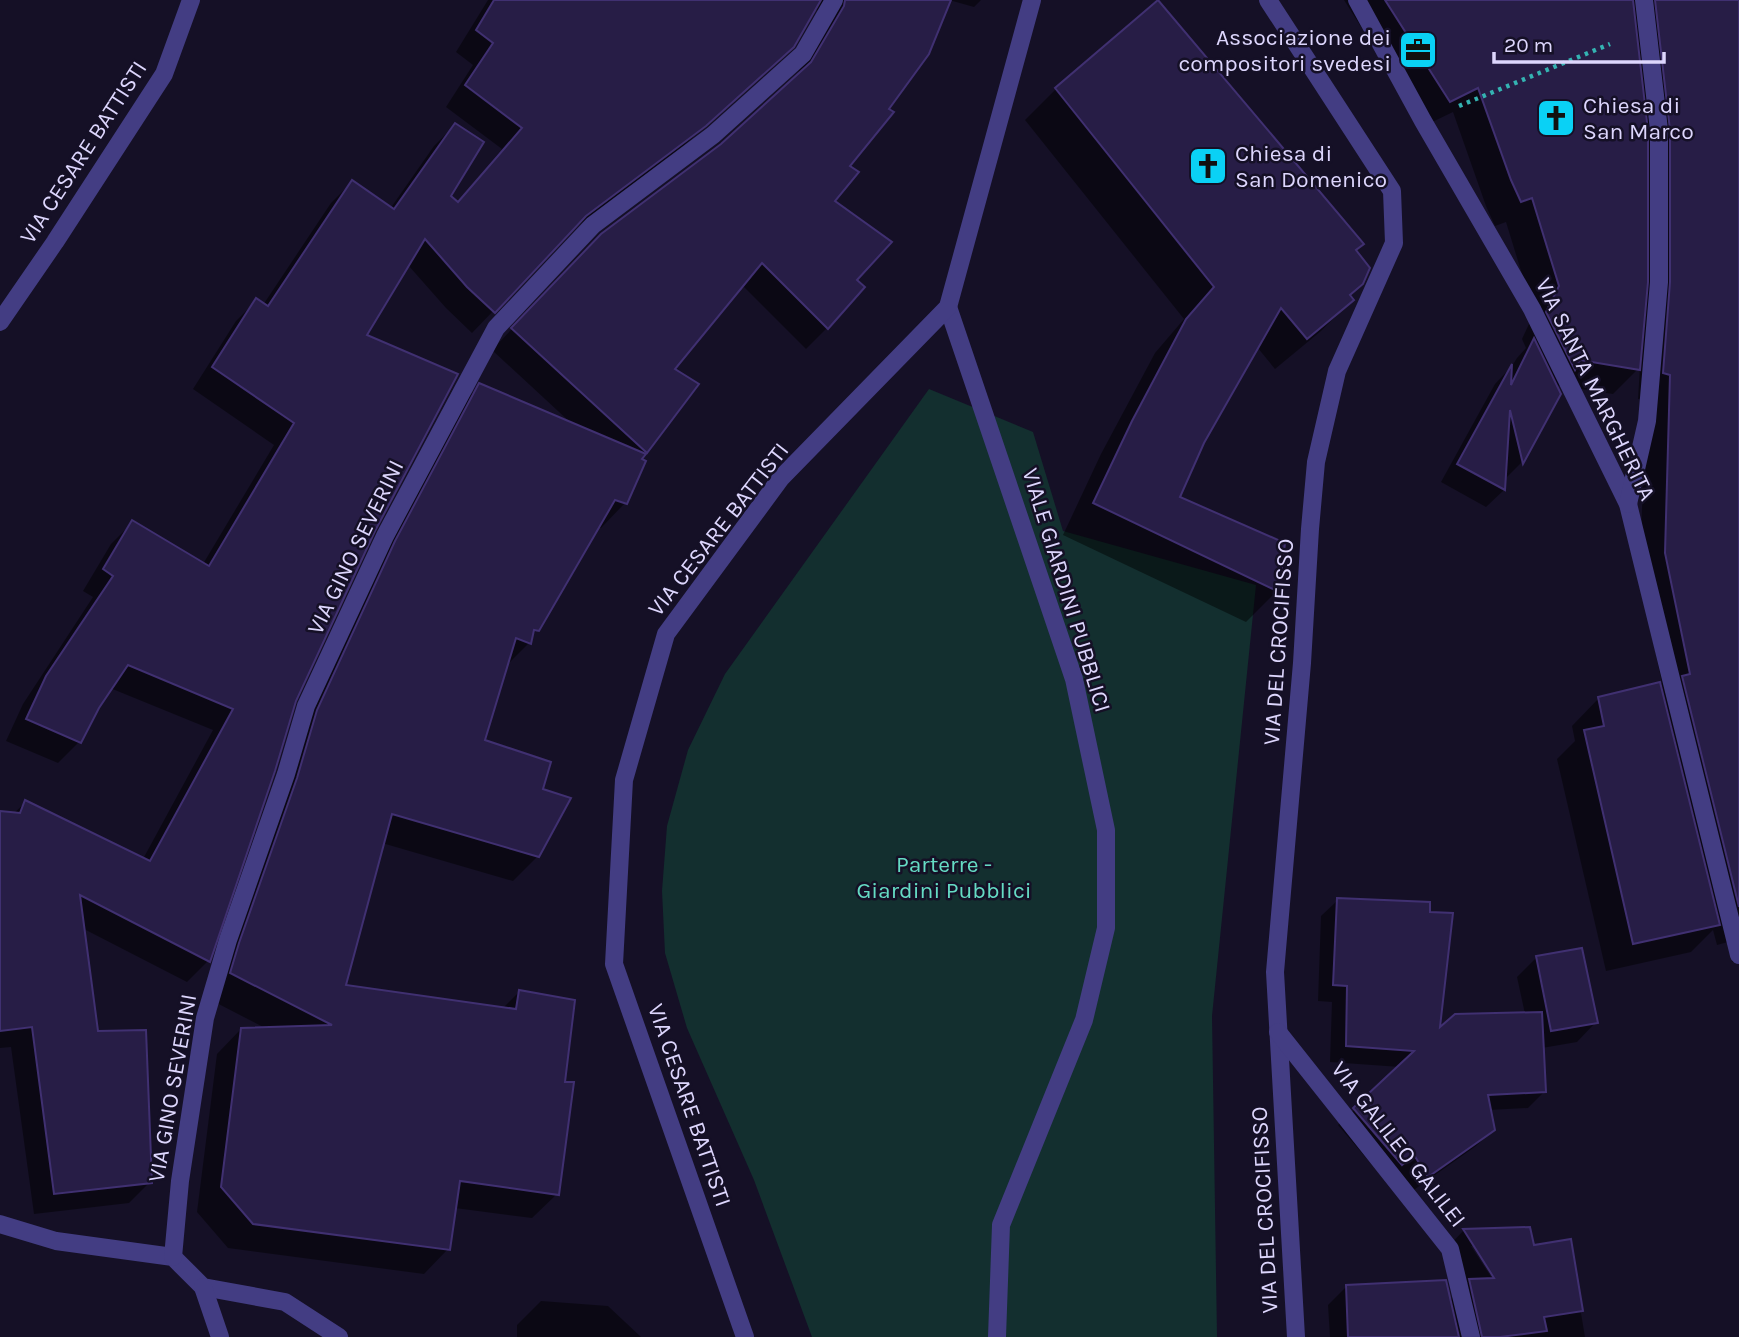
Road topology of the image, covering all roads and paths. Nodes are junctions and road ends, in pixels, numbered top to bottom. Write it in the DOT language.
graph roads {
  1 [pos="191,0"];
  2 [pos="834,0"];
  3 [pos="1032,0"];
  4 [pos="1268,0"];
  5 [pos="1356,0"];
  6 [pos="1644,0"];
  7 [pos="1648,29"];
  8 [pos="1423,121"];
  9 [pos="948,307"];
  10 [pos="0,322"];
  11 [pos="1628,504"];
  12 [pos="1739,955"];
  13 [pos="1279,1032"];
  14 [pos="0,1224"];
  15 [pos="173,1257"];
  16 [pos="202,1287"];
  17 [pos="220,1337"];
  18 [pos="339,1337"];
  19 [pos="745,1337"];
  20 [pos="997,1337"];
  21 [pos="1296,1337"];
  22 [pos="1471,1337"];
  1 -- 10 [label="street, VIA CESARE BATTISTI"];
  2 -- 15 [label="street, VIA GINO SEVERINI"];
  3 -- 9 [label="street, VIA CESARE BATTISTI"];
  4 -- 13 [label="street, VIA DEL CROCIFISSO"];
  5 -- 8 [label="street, VIA SANTA MARGHERITA"];
  6 -- 7 [label="street"];
  7 -- 8 [label="path"];
  7 -- 11 [label="street"];
  8 -- 11 [label="street, VIA SANTA MARGHERITA"];
  9 -- 19 [label="street, VIA CESARE BATTISTI"];
  9 -- 20 [label="street, VIALE GIARDINI PUBBLICI"];
  11 -- 12 [label="street, VIA SANTA MARGHERITA"];
  13 -- 21 [label="street, VIA DEL CROCIFISSO"];
  13 -- 22 [label="street, VIA GALILEO GALILEI"];
  14 -- 15 [label="street"];
  15 -- 16 [label="street"];
  16 -- 17 [label="street"];
  16 -- 18 [label="street"];
}
